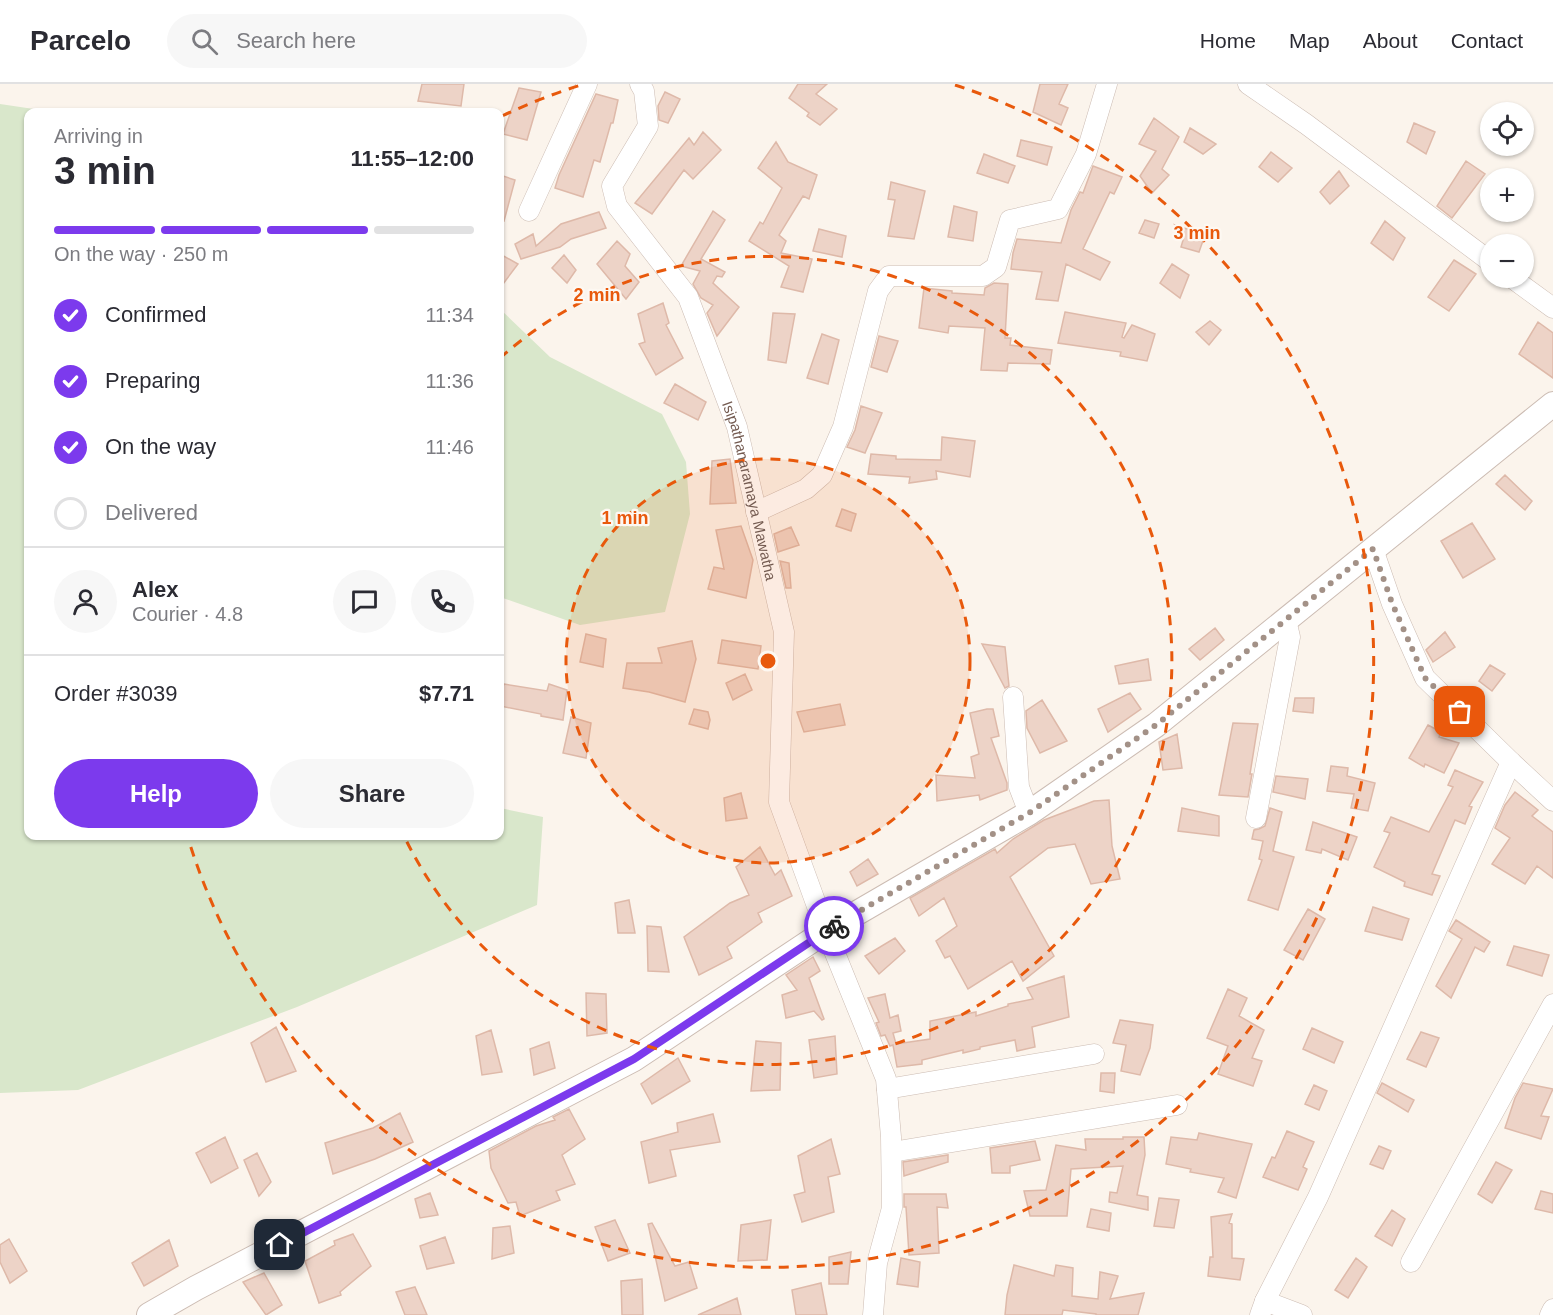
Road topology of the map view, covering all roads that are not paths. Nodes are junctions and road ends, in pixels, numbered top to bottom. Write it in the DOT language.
graph roads {
  1 [pos="587,84"];
  2 [pos="640,84"];
  3 [pos="1107,84"];
  4 [pos="1248,84"];
  5 [pos="529,211"];
  6 [pos="1480,254"];
  7 [pos="1526,288"];
  8 [pos="1553,308"];
  9 [pos="1553,404"];
  10 [pos="756,512"];
  11 [pos="1373,549"];
  12 [pos="1286,620"];
  13 [pos="1013,697"];
  14 [pos="1511,762"];
  15 [pos="1553,801"];
  16 [pos="1029,813"];
  17 [pos="1256,818"];
  18 [pos="826,931"];
  19 [pos="1553,1004"];
  20 [pos="1094,1054"];
  21 [pos="887,1089"];
  22 [pos="1177,1105"];
  23 [pos="891,1152"];
  24 [pos="1411,1262"];
  25 [pos="1263,1308"];
  26 [pos="1553,1309"];
  27 [pos="149,1315"];
  28 [pos="873,1315"];
  29 [pos="1302,1315"];
  30 [pos="1550,1315"];
  1 -- 5 [label="street"];
  2 -- 10 [label="street, Isipathanaramaya Mawatha"];
  3 -- 10 [label="street"];
  4 -- 6 [label="street"];
  7 -- 8 [label="street"];
  9 -- 11 [label="street"];
  10 -- 18 [label="street, Isipathanaramaya Mawatha"];
  11 -- 12 [label="street"];
  11 -- 14 [label="street"];
  12 -- 16 [label="street"];
  12 -- 17 [label="street"];
  13 -- 16 [label="street"];
  14 -- 15 [label="street"];
  14 -- 25 [label="street"];
  16 -- 18 [label="street"];
  18 -- 21 [label="street, Isipathanaramaya Mawatha"];
  18 -- 27 [label="street"];
  19 -- 24 [label="street"];
  20 -- 21 [label="street"];
  21 -- 23 [label="street, Isipathanaramaya Mawatha"];
  22 -- 23 [label="street"];
  23 -- 28 [label="street, Isipathanaramaya Mawatha"];
  25 -- 29 [label="street"];
  26 -- 30 [label="street"];
}
